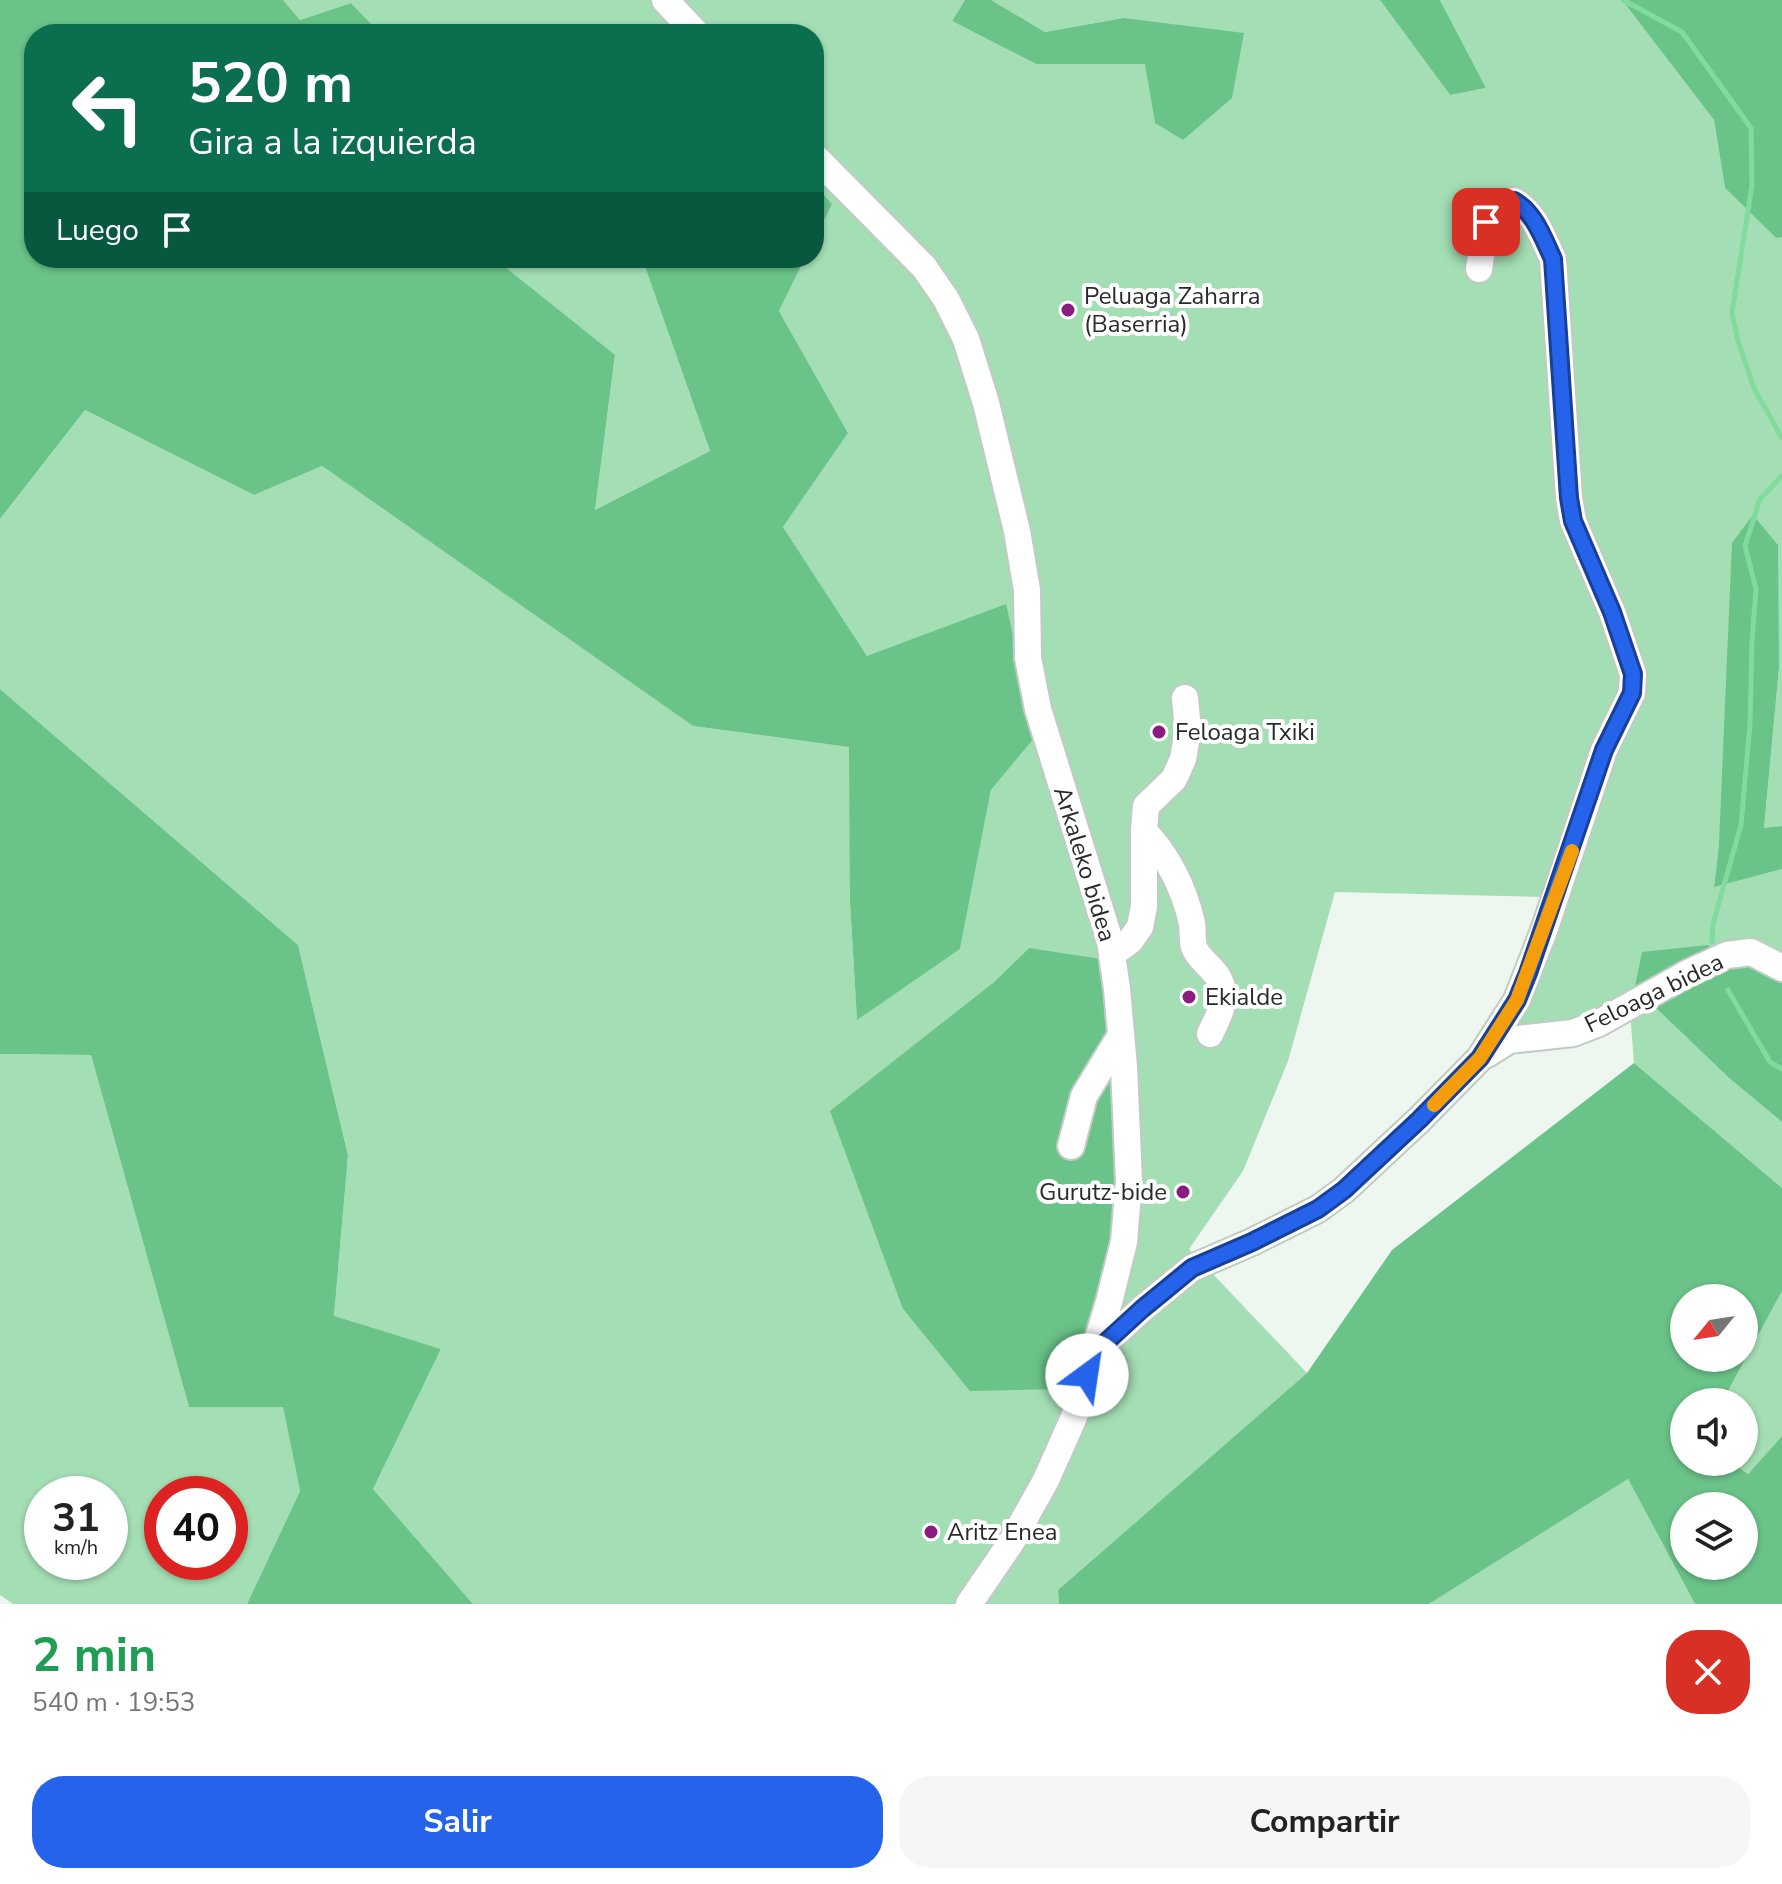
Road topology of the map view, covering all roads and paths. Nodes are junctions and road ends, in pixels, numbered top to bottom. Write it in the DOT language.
graph roads {
  1 [pos="665,0"];
  2 [pos="688,24"];
  3 [pos="824,166"];
  4 [pos="1479,269"];
  5 [pos="1185,698"];
  6 [pos="1144,831"];
  7 [pos="1112,954"];
  8 [pos="1782,968"];
  9 [pos="1210,1034"];
  10 [pos="1121,1035"];
  11 [pos="1480,1058"];
  12 [pos="1071,1146"];
  13 [pos="1094,1353"];
  14 [pos="969,1604"];
  1 -- 2 [label="street"];
  3 -- 7 [label="street, Arkaleko bidea"];
  4 -- 11 [label="street"];
  5 -- 6 [label="street"];
  6 -- 7 [label="street"];
  6 -- 9 [label="street"];
  7 -- 10 [label="street, Arkaleko bidea"];
  8 -- 11 [label="street, Feloaga bidea"];
  10 -- 12 [label="street"];
  10 -- 13 [label="street, Arkaleko bidea"];
  11 -- 13 [label="street"];
  13 -- 14 [label="street, Arkaleko bidea"];
}
